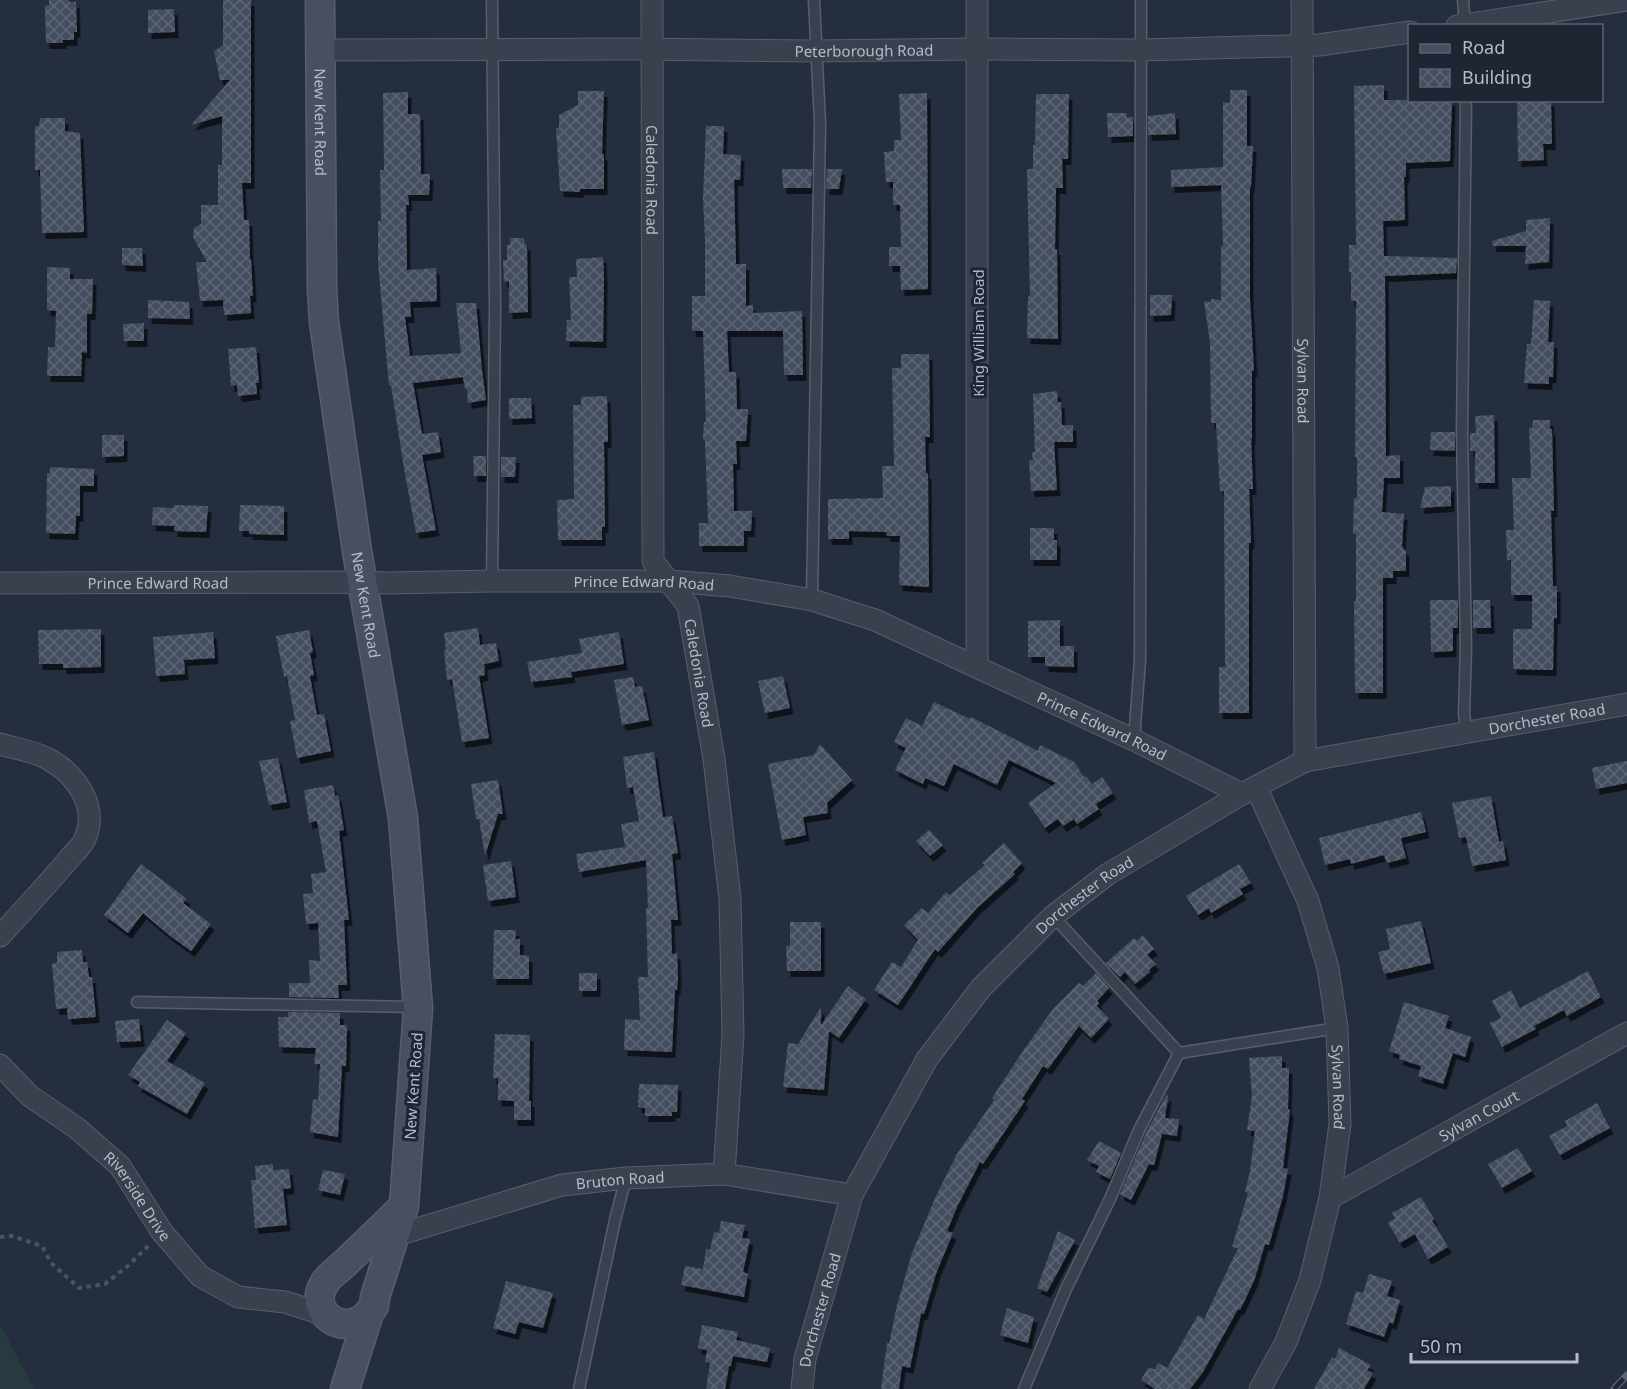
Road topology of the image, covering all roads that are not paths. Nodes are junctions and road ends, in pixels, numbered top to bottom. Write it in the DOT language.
graph roads {
  1 [pos="320,0"];
  2 [pos="492,0"];
  3 [pos="652,0"];
  4 [pos="814,0"];
  5 [pos="977,0"];
  6 [pos="1142,0"];
  7 [pos="1302,0"];
  8 [pos="1464,0"];
  9 [pos="1627,0"];
  10 [pos="1462,24"];
  11 [pos="1469,24"];
  12 [pos="1408,32"];
  13 [pos="1302,45"];
  14 [pos="652,49"];
  15 [pos="978,49"];
  16 [pos="320,50"];
  17 [pos="493,50"];
  18 [pos="1142,50"];
  19 [pos="816,51"];
  20 [pos="1466,102"];
  21 [pos="492,581"];
  22 [pos="669,581"];
  23 [pos="363,582"];
  24 [pos="0,583"];
  25 [pos="812,600"];
  26 [pos="977,666"];
  27 [pos="1627,704"];
  28 [pos="1467,732"];
  29 [pos="1134,740"];
  30 [pos="0,744"];
  31 [pos="1305,761"];
  32 [pos="1249,790"];
  33 [pos="1053,916"];
  34 [pos="0,936"];
  35 [pos="137,1002"];
  36 [pos="418,1008"];
  37 [pos="1337,1028"];
  38 [pos="1627,1033"];
  39 [pos="1179,1053"];
  40 [pos="0,1065"];
  41 [pos="724,1174"];
  42 [pos="626,1178"];
  43 [pos="852,1195"];
  44 [pos="1330,1198"];
  45 [pos="404,1206"];
  46 [pos="394,1236"];
  47 [pos="332,1275"];
  48 [pos="285,1302"];
  49 [pos="372,1305"];
  50 [pos="334,1321"];
  51 [pos="345,1389"];
  52 [pos="579,1389"];
  53 [pos="802,1389"];
  54 [pos="1024,1389"];
  55 [pos="1260,1389"];
  1 -- 16 [label="street, New Kent Road"];
  2 -- 17 [label="lane"];
  3 -- 14 [label="street, Caledonia Road"];
  4 -- 19 [label="lane"];
  5 -- 15 [label="street, King William Road"];
  6 -- 18 [label="lane"];
  7 -- 13 [label="street, Sylvan Road"];
  8 -- 10 [label="lane"];
  9 -- 11 [label="street"];
  12 -- 13 [label="street, Peterborough Road"];
  13 -- 18 [label="street, Peterborough Road"];
  13 -- 31 [label="street, Sylvan Road"];
  14 -- 17 [label="street, Peterborough Road"];
  14 -- 19 [label="street, Peterborough Road"];
  14 -- 22 [label="street, Caledonia Road"];
  15 -- 18 [label="street, Peterborough Road"];
  15 -- 19 [label="street, Peterborough Road"];
  15 -- 26 [label="street, King William Road"];
  16 -- 17 [label="street, Peterborough Road"];
  16 -- 23 [label="street, New Kent Road"];
  17 -- 21 [label="lane"];
  18 -- 29 [label="lane"];
  19 -- 25 [label="lane"];
  20 -- 28 [label="lane"];
  21 -- 22 [label="street, Prince Edward Road"];
  21 -- 23 [label="street, Prince Edward Road"];
  22 -- 25 [label="street, Prince Edward Road"];
  22 -- 41 [label="street, Caledonia Road"];
  23 -- 24 [label="street, Prince Edward Road"];
  23 -- 36 [label="street, New Kent Road"];
  25 -- 26 [label="street, Prince Edward Road"];
  26 -- 29 [label="street, Prince Edward Road"];
  27 -- 28 [label="street, Dorchester Road"];
  28 -- 31 [label="street, Dorchester Road"];
  29 -- 32 [label="street, Prince Edward Road"];
  30 -- 34 [label="street"];
  31 -- 32 [label="street, Dorchester Road"];
  32 -- 33 [label="street, Dorchester Road"];
  32 -- 37 [label="street, Sylvan Road"];
  33 -- 39 [label="lane"];
  33 -- 43 [label="street, Dorchester Road"];
  35 -- 36 [label="lane"];
  36 -- 45 [label="street, New Kent Road"];
  37 -- 39 [label="lane"];
  37 -- 44 [label="street, Sylvan Road"];
  38 -- 44 [label="street, Sylvan Court"];
  39 -- 54 [label="lane"];
  40 -- 48 [label="street, Riverside Drive"];
  41 -- 42 [label="street, Bruton Road"];
  41 -- 43 [label="street, Bruton Road"];
  42 -- 46 [label="street, Bruton Road"];
  42 -- 52 [label="lane"];
  43 -- 53 [label="street, Dorchester Road"];
  44 -- 55 [label="street, Sylvan Road"];
  45 -- 46 [label="street, New Kent Road"];
  45 -- 47 [label="street"];
  46 -- 49 [label="street, New Kent Road"];
  47 -- 48 [label="street"];
  47 -- 49 [label="street"];
  47 -- 50 [label="street, New Kent Road"];
  48 -- 50 [label="street, Riverside Drive"];
  49 -- 50 [label="street"];
  49 -- 51 [label="street, New Kent Road"];
  50 -- 51 [label="street, New Kent Road"];
}
